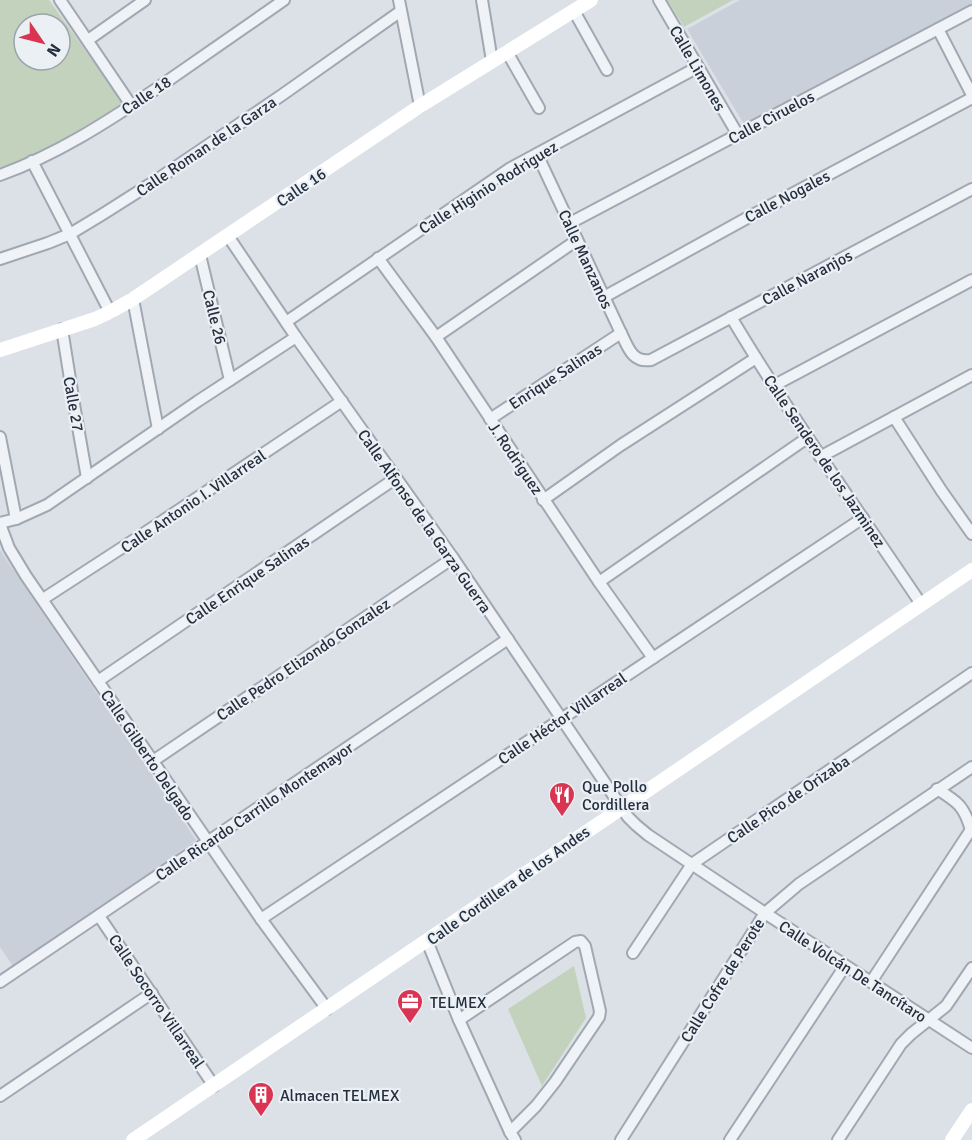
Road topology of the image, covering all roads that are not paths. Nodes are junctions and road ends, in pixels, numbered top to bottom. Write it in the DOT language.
graph roads {
  1 [pos="60,0"];
  2 [pos="145,0"];
  3 [pos="284,0"];
  4 [pos="482,0"];
  5 [pos="591,0"];
  6 [pos="659,0"];
  7 [pos="400,5"];
  8 [pos="574,11"];
  9 [pos="972,11"];
  10 [pos="938,29"];
  11 [pos="88,40"];
  12 [pos="507,52"];
  13 [pos="492,61"];
  14 [pos="698,67"];
  15 [pos="607,70"];
  16 [pos="972,96"];
  17 [pos="131,105"];
  18 [pos="420,106"];
  19 [pos="539,108"];
  20 [pos="738,135"];
  21 [pos="537,154"];
  22 [pos="32,161"];
  23 [pos="0,175"];
  24 [pos="972,189"];
  25 [pos="570,223"];
  26 [pos="70,234"];
  27 [pos="228,236"];
  28 [pos="578,240"];
  29 [pos="200,255"];
  30 [pos="378,258"];
  31 [pos="0,259"];
  32 [pos="972,280"];
  33 [pos="604,297"];
  34 [pos="133,300"];
  35 [pos="110,312"];
  36 [pos="731,317"];
  37 [pos="286,322"];
  38 [pos="62,330"];
  39 [pos="621,333"];
  40 [pos="296,337"];
  41 [pos="436,337"];
  42 [pos="0,350"];
  43 [pos="756,358"];
  44 [pos="641,360"];
  45 [pos="970,379"];
  46 [pos="230,380"];
  47 [pos="773,386"];
  48 [pos="342,401"];
  49 [pos="894,417"];
  50 [pos="490,419"];
  51 [pos="158,429"];
  52 [pos="0,437"];
  53 [pos="807,438"];
  54 [pos="820,457"];
  55 [pos="87,478"];
  56 [pos="396,478"];
  57 [pos="543,500"];
  58 [pos="863,518"];
  59 [pos="16,519"];
  60 [pos="0,524"];
  61 [pos="972,534"];
  62 [pos="453,558"];
  63 [pos="972,570"];
  64 [pos="599,582"];
  65 [pos="43,599"];
  66 [pos="921,604"];
  67 [pos="508,639"];
  68 [pos="653,658"];
  69 [pos="972,673"];
  70 [pos="98,681"];
  71 [pos="562,719"];
  72 [pos="153,761"];
  73 [pos="972,766"];
  74 [pos="937,789"];
  75 [pos="621,807"];
  76 [pos="971,829"];
  77 [pos="208,841"];
  78 [pos="692,864"];
  79 [pos="765,913"];
  80 [pos="99,916"];
  81 [pos="261,919"];
  82 [pos="427,941"];
  83 [pos="633,953"];
  84 [pos="845,966"];
  85 [pos="972,968"];
  86 [pos="0,982"];
  87 [pos="871,982"];
  88 [pos="152,993"];
  89 [pos="327,1008"];
  90 [pos="459,1020"];
  91 [pos="928,1020"];
  92 [pos="972,1048"];
  93 [pos="214,1086"];
  94 [pos="0,1096"];
  95 [pos="972,1110"];
  96 [pos="512,1136"];
  97 [pos="133,1140"];
  98 [pos="621,1140"];
  99 [pos="730,1140"];
  100 [pos="838,1140"];
  101 [pos="952,1140"];
  1 -- 11 [label="street"];
  2 -- 11 [label="street"];
  3 -- 17 [label="street, Calle 18"];
  4 -- 13 [label="street"];
  5 -- 8 [label="street, Calle 16"];
  6 -- 14 [label="street, Calle Limones"];
  7 -- 18 [label="street"];
  7 -- 26 [label="street, Calle Roman de la Garza"];
  8 -- 12 [label="street, Calle 16"];
  8 -- 15 [label="street"];
  9 -- 10 [label="street, Calle Ciruelos"];
  10 -- 16 [label="street"];
  10 -- 20 [label="street, Calle Ciruelos"];
  11 -- 17 [label="street"];
  12 -- 13 [label="street, Calle 16"];
  12 -- 19 [label="street"];
  13 -- 18 [label="street, Calle 16"];
  14 -- 20 [label="street, Calle Limones"];
  14 -- 21 [label="street, Calle Higinio Rodriguez"];
  16 -- 33 [label="street, Calle Nogales"];
  17 -- 22 [label="street, Calle 18"];
  18 -- 27 [label="street, Calle 16"];
  20 -- 25 [label="street, Calle Ciruelos"];
  21 -- 25 [label="street, Calle Manzanos"];
  21 -- 30 [label="street, Calle Higinio Rodriguez"];
  22 -- 23 [label="street, Calle 18"];
  22 -- 26 [label="street"];
  24 -- 36 [label="street, Calle Naranjos"];
  25 -- 28 [label="street, Calle Manzanos"];
  26 -- 31 [label="street, Calle Roman de la Garza"];
  26 -- 35 [label="street"];
  27 -- 29 [label="street, Calle 16"];
  27 -- 37 [label="street, Calle Alfonso de la Garza Guerra"];
  28 -- 33 [label="street, Calle Manzanos"];
  28 -- 41 [label="street"];
  29 -- 34 [label="street, Calle 16"];
  29 -- 46 [label="street, Calle 26"];
  30 -- 37 [label="street, Calle Higinio Rodriguez"];
  30 -- 41 [label="street, J. Rodriguez"];
  32 -- 47 [label="street"];
  33 -- 39 [label="street, Calle Manzanos"];
  34 -- 35 [label="street, Calle 16"];
  34 -- 51 [label="street"];
  35 -- 38 [label="street, Calle 16"];
  36 -- 43 [label="street, Calle Sendero de los Jazminez"];
  36 -- 44 [label="street, Calle Naranjos"];
  37 -- 40 [label="street, Calle Alfonso de la Garza Guerra"];
  38 -- 42 [label="street, Calle 16"];
  38 -- 55 [label="street, Calle 27"];
  39 -- 44 [label="street, Calle Manzanos"];
  39 -- 50 [label="street, Enrique Salinas"];
  40 -- 46 [label="street"];
  40 -- 48 [label="street, Calle Alfonso de la Garza Guerra"];
  41 -- 50 [label="street, J. Rodriguez"];
  43 -- 47 [label="street, Calle Sendero de los Jazminez"];
  43 -- 57 [label="street"];
  45 -- 49 [label="street"];
  46 -- 51 [label="street"];
  47 -- 53 [label="street, Calle Sendero de los Jazminez"];
  48 -- 56 [label="street, Calle Alfonso de la Garza Guerra"];
  48 -- 65 [label="street, Calle Antonio I. Villarreal"];
  49 -- 54 [label="street"];
  49 -- 61 [label="street"];
  50 -- 57 [label="street, J. Rodriguez"];
  51 -- 55 [label="street"];
  52 -- 59 [label="street"];
  53 -- 54 [label="street, Calle Sendero de los Jazminez"];
  53 -- 64 [label="street"];
  54 -- 58 [label="street, Calle Sendero de los Jazminez"];
  55 -- 59 [label="street"];
  56 -- 62 [label="street, Calle Alfonso de la Garza Guerra"];
  56 -- 70 [label="street, Calle Enrique Salinas"];
  57 -- 64 [label="street, J. Rodriguez"];
  58 -- 66 [label="street, Calle Sendero de los Jazminez"];
  58 -- 68 [label="street, Calle Héctor Villarreal"];
  59 -- 60 [label="street"];
  60 -- 65 [label="street, Calle Gilberto Delgado"];
  62 -- 67 [label="street, Calle Alfonso de la Garza Guerra"];
  62 -- 72 [label="street, Calle Pedro Elizondo Gonzalez"];
  63 -- 66 [label="street, Calle Cordillera de los Andes"];
  64 -- 68 [label="street, J. Rodriguez"];
  65 -- 70 [label="street, Calle Gilberto Delgado"];
  66 -- 75 [label="street, Calle Cordillera de los Andes"];
  67 -- 71 [label="street, Calle Alfonso de la Garza Guerra"];
  67 -- 77 [label="street, Calle Ricardo Carrillo Montemayor"];
  68 -- 71 [label="street, Calle Héctor Villarreal"];
  69 -- 78 [label="street, Calle Pico de Orizaba"];
  70 -- 72 [label="street, Calle Gilberto Delgado"];
  71 -- 75 [label="street, Calle Alfonso de la Garza Guerra"];
  71 -- 81 [label="street, Calle Héctor Villarreal"];
  72 -- 77 [label="street, Calle Gilberto Delgado"];
  73 -- 74 [label="street, Calle Cofre de Perote"];
  74 -- 76 [label="street"];
  74 -- 79 [label="street, Calle Cofre de Perote"];
  75 -- 78 [label="street, Calle Volcán De Tancítaro"];
  75 -- 82 [label="street, Calle Cordillera de los Andes"];
  76 -- 87 [label="street"];
  77 -- 80 [label="street, Calle Ricardo Carrillo Montemayor"];
  77 -- 81 [label="street, Calle Gilberto Delgado"];
  78 -- 79 [label="street, Calle Volcán De Tancítaro"];
  78 -- 83 [label="street, Calle Pico de Orizaba"];
  79 -- 84 [label="street, Calle Volcán De Tancítaro"];
  79 -- 98 [label="street, Calle Cofre de Perote"];
  80 -- 86 [label="street, Calle Ricardo Carrillo Montemayor"];
  80 -- 88 [label="street, Calle Socorro Villarreal"];
  81 -- 89 [label="street, Calle Gilberto Delgado"];
  82 -- 89 [label="street, Calle Cordillera de los Andes"];
  82 -- 90 [label="street"];
  84 -- 87 [label="street, Calle Volcán De Tancítaro"];
  84 -- 99 [label="street"];
  85 -- 91 [label="street"];
  87 -- 91 [label="street, Calle Volcán De Tancítaro"];
  88 -- 93 [label="street, Calle Socorro Villarreal"];
  88 -- 94 [label="street"];
  89 -- 93 [label="street, Calle Cordillera de los Andes"];
  90 -- 96 [label="street"];
  90 -- 96 [label="street"];
  91 -- 92 [label="street, Calle Volcán De Tancítaro"];
  91 -- 100 [label="street"];
  93 -- 97 [label="street, Calle Cordillera de los Andes"];
  95 -- 101 [label="street"];
}
